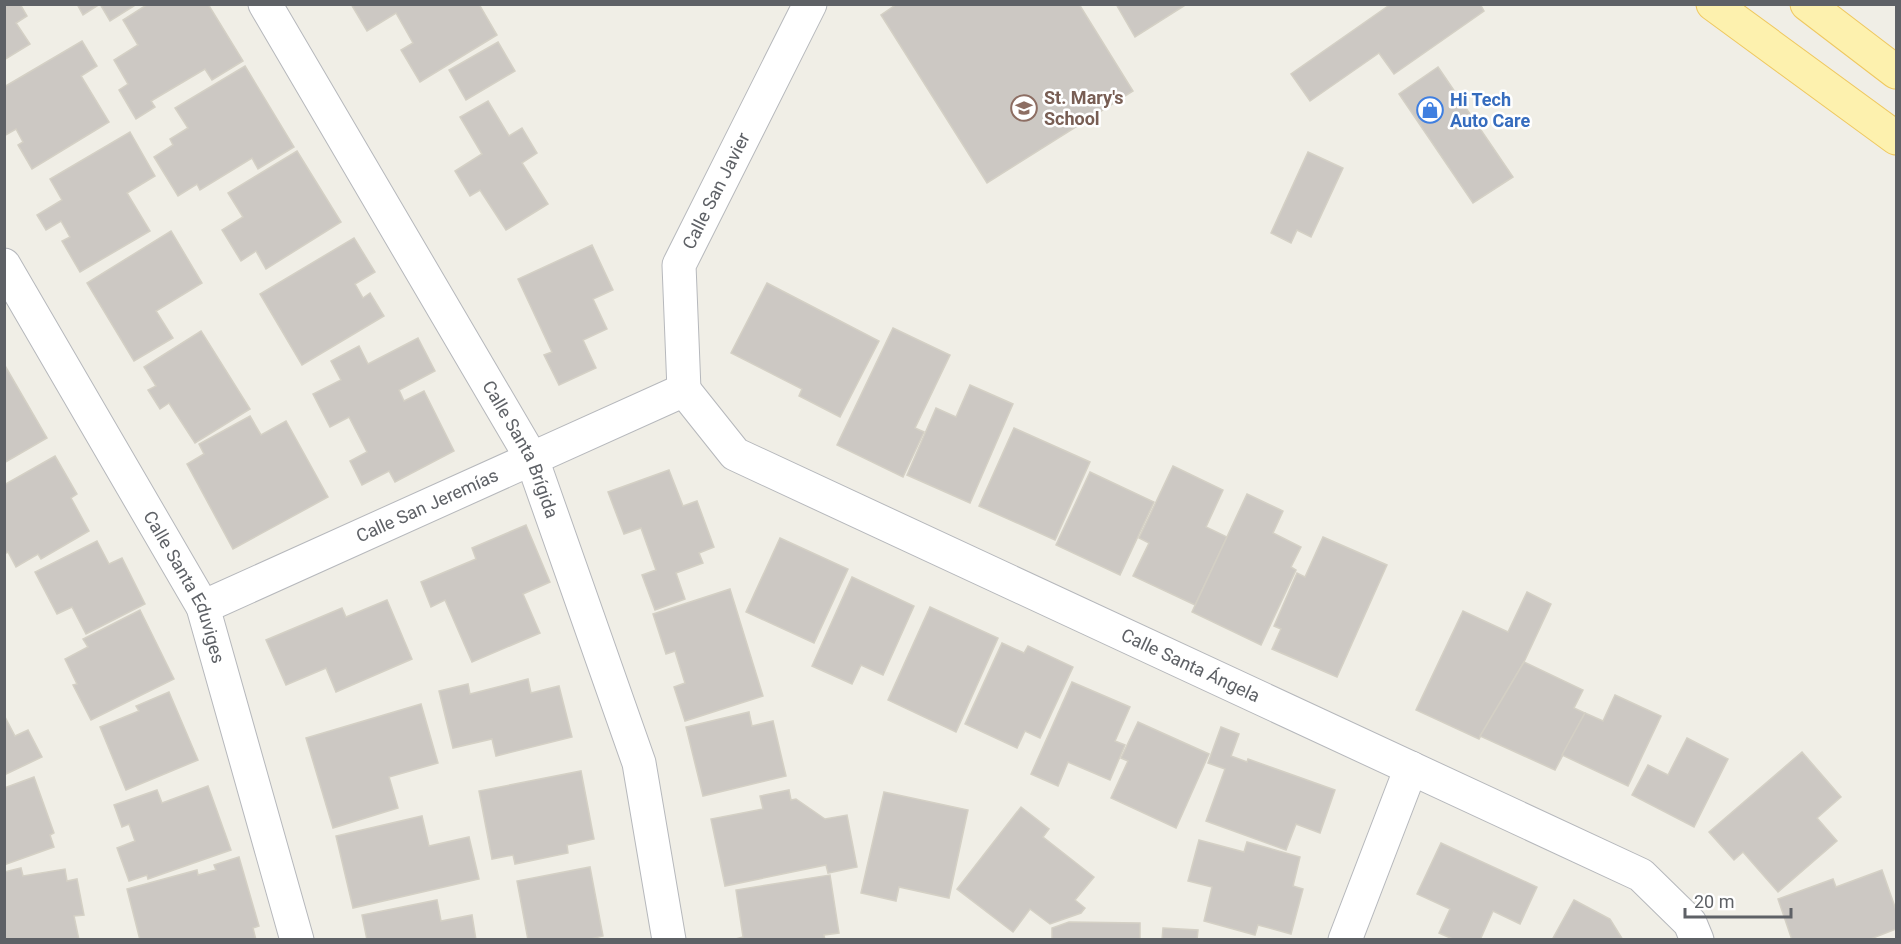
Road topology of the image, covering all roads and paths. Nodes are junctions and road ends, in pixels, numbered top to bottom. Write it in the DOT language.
graph roads {
  1 [pos="265,4"];
  2 [pos="810,4"];
  3 [pos="1713,4"];
  4 [pos="1807,4"];
  5 [pos="1896,72"];
  6 [pos="1896,138"];
  7 [pos="5,267"];
  8 [pos="684,390"];
  9 [pos="532,459"];
  10 [pos="202,608"];
  11 [pos="1411,768"];
  12 [pos="297,939"];
  13 [pos="669,939"];
  14 [pos="1345,939"];
  15 [pos="1697,939"];
  1 -- 9 [label="street, Calle Santa Brígida"];
  2 -- 8 [label="street, Calle San Javier"];
  3 -- 6 [label="main road"];
  4 -- 5 [label="main road"];
  7 -- 10 [label="street, Calle Santa Eduviges"];
  8 -- 9 [label="street, Calle San Jeremías"];
  8 -- 11 [label="street, Calle Santa Ángela"];
  9 -- 10 [label="street, Calle San Jeremías"];
  9 -- 13 [label="street, Calle Santa Brígida"];
  10 -- 12 [label="street, Calle Santa Eduviges"];
  11 -- 14 [label="street"];
  11 -- 15 [label="street, Calle Santa Ángela"];
}
